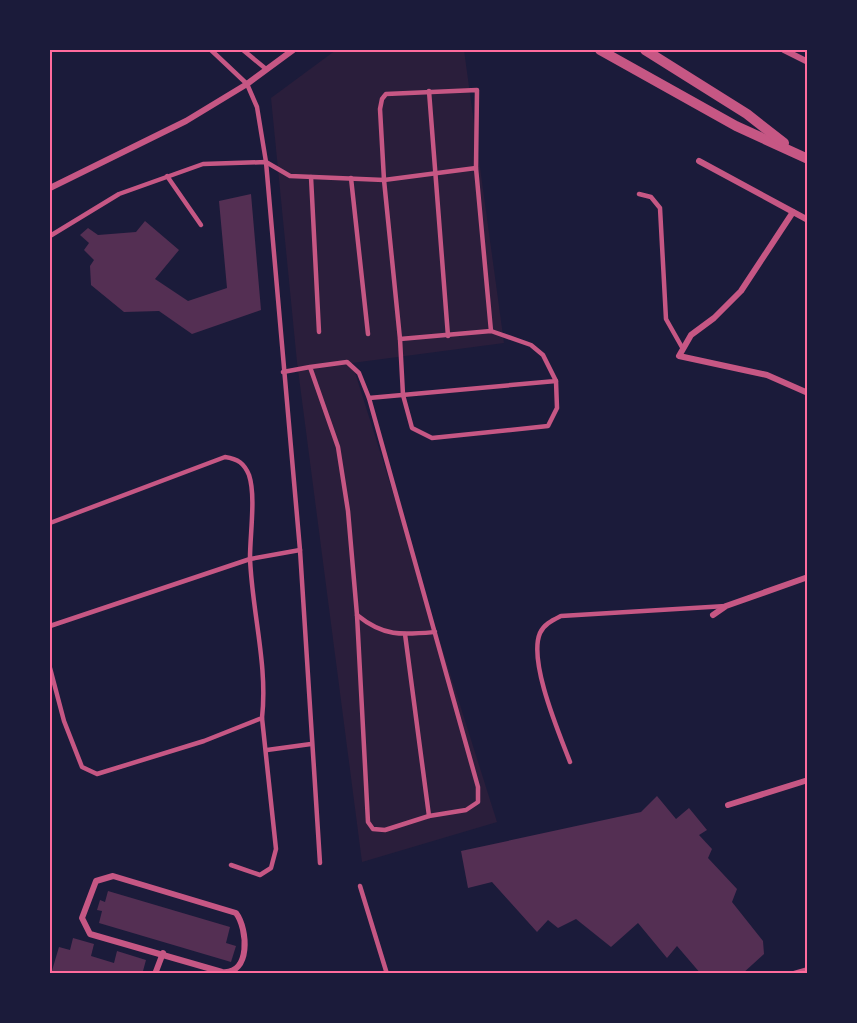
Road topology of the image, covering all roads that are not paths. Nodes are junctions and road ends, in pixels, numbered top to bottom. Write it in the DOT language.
graph roads {
  1 [pos="210,50"];
  2 [pos="243,50"];
  3 [pos="293,50"];
  4 [pos="600,50"];
  5 [pos="645,50"];
  6 [pos="784,50"];
  7 [pos="807,62"];
  8 [pos="266,69"];
  9 [pos="247,84"];
  10 [pos="429,91"];
  11 [pos="803,157"];
  12 [pos="266,162"];
  13 [pos="699,162"];
  14 [pos="476,168"];
  15 [pos="435,174"];
  16 [pos="167,176"];
  17 [pos="311,177"];
  18 [pos="351,178"];
  19 [pos="384,180"];
  20 [pos="50,188"];
  21 [pos="639,194"];
  22 [pos="793,212"];
  23 [pos="807,219"];
  24 [pos="201,225"];
  25 [pos="50,236"];
  26 [pos="319,332"];
  27 [pos="491,332"];
  28 [pos="368,334"];
  29 [pos="448,336"];
  30 [pos="400,339"];
  31 [pos="683,350"];
  32 [pos="310,367"];
  33 [pos="283,372"];
  34 [pos="556,381"];
  35 [pos="807,393"];
  36 [pos="403,395"];
  37 [pos="369,399"];
  38 [pos="50,523"];
  39 [pos="300,550"];
  40 [pos="250,559"];
  41 [pos="807,577"];
  42 [pos="726,606"];
  43 [pos="357,615"];
  44 [pos="713,615"];
  45 [pos="50,626"];
  46 [pos="435,632"];
  47 [pos="405,634"];
  48 [pos="50,668"];
  49 [pos="262,718"];
  50 [pos="311,744"];
  51 [pos="267,750"];
  52 [pos="570,762"];
  53 [pos="807,780"];
  54 [pos="728,805"];
  55 [pos="429,816"];
  56 [pos="320,863"];
  57 [pos="231,865"];
  58 [pos="360,886"];
  59 [pos="163,953"];
  60 [pos="807,970"];
  61 [pos="155,974"];
  62 [pos="387,974"];
  63 [pos="794,974"];
  1 -- 9 [label="lane"];
  2 -- 8 [label="lane"];
  3 -- 8 [label="street"];
  4 -- 11 [label="street"];
  5 -- 11 [label="street"];
  6 -- 7 [label="street"];
  8 -- 9 [label="street"];
  9 -- 12 [label="lane"];
  9 -- 20 [label="street"];
  10 -- 14 [label="lane"];
  10 -- 15 [label="lane"];
  10 -- 19 [label="lane"];
  12 -- 16 [label="lane"];
  12 -- 17 [label="lane"];
  12 -- 33 [label="lane"];
  13 -- 22 [label="street"];
  14 -- 15 [label="lane"];
  14 -- 27 [label="lane"];
  15 -- 19 [label="lane"];
  15 -- 29 [label="lane"];
  16 -- 24 [label="lane"];
  16 -- 25 [label="lane"];
  17 -- 18 [label="lane"];
  17 -- 26 [label="lane"];
  18 -- 19 [label="lane"];
  18 -- 28 [label="lane"];
  19 -- 30 [label="lane"];
  21 -- 31 [label="lane"];
  22 -- 23 [label="street"];
  22 -- 31 [label="street"];
  27 -- 29 [label="lane"];
  27 -- 34 [label="lane"];
  29 -- 30 [label="lane"];
  30 -- 36 [label="lane"];
  31 -- 35 [label="street"];
  32 -- 33 [label="lane"];
  32 -- 37 [label="lane"];
  32 -- 43 [label="lane"];
  33 -- 39 [label="lane"];
  34 -- 36 [label="lane"];
  34 -- 36 [label="lane"];
  36 -- 37 [label="lane"];
  37 -- 46 [label="lane"];
  38 -- 40 [label="lane"];
  39 -- 40 [label="lane"];
  39 -- 50 [label="lane"];
  40 -- 45 [label="lane"];
  40 -- 49 [label="lane"];
  41 -- 42 [label="street"];
  42 -- 44 [label="street"];
  42 -- 52 [label="lane"];
  43 -- 47 [label="lane"];
  43 -- 55 [label="lane"];
  46 -- 47 [label="lane"];
  46 -- 55 [label="lane"];
  47 -- 55 [label="lane"];
  48 -- 49 [label="lane"];
  49 -- 51 [label="lane"];
  50 -- 51 [label="lane"];
  50 -- 56 [label="lane"];
  51 -- 57 [label="lane"];
  53 -- 54 [label="street"];
  58 -- 62 [label="lane"];
  59 -- 59 [label="street"];
  59 -- 61 [label="street"];
  60 -- 63 [label="street"];
}
